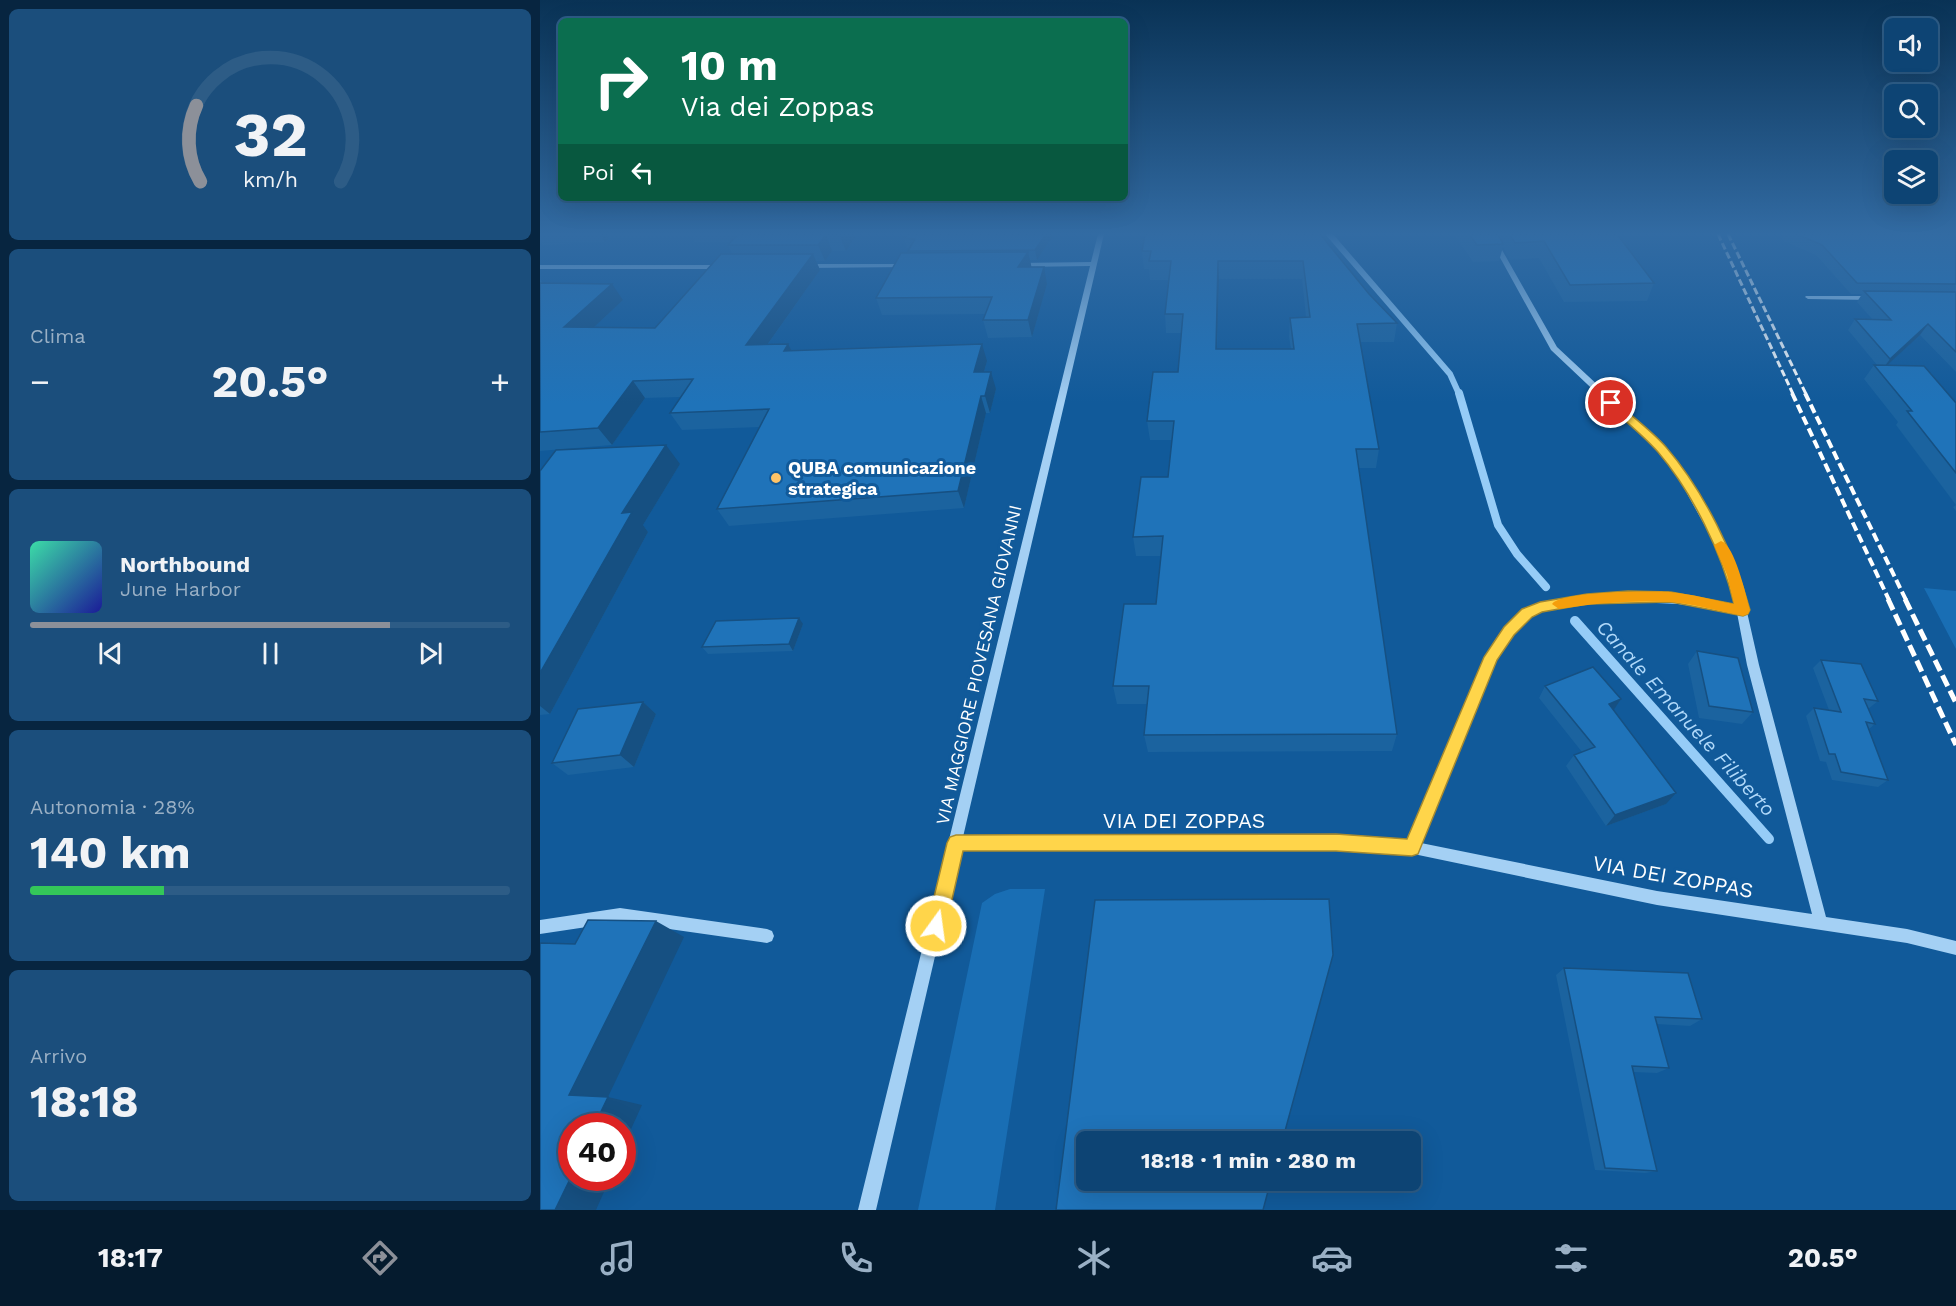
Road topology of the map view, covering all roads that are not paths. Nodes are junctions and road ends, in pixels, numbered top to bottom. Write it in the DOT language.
graph roads {
  1 [pos="1088,290"];
  2 [pos="1522,290"];
  3 [pos="1808,297"];
  4 [pos="1876,298"];
  5 [pos="1743,610"];
  6 [pos="956,843"];
  7 [pos="1412,848"];
  8 [pos="1821,923"];
  9 [pos="540,927"];
  10 [pos="767,936"];
  11 [pos="1956,948"];
  12 [pos="867,1210"];
  1 -- 6 [label="street, VIA MAGGIORE PIOVESANA GIOVANNI"];
  2 -- 5 [label="street"];
  3 -- 4 [label="street"];
  5 -- 7 [label="street"];
  5 -- 8 [label="street"];
  6 -- 7 [label="street, VIA DEI ZOPPAS"];
  6 -- 12 [label="street, VIA MAGGIORE PIOVESANA GIOVANNI"];
  7 -- 8 [label="street, VIA DEI ZOPPAS"];
  8 -- 11 [label="street, VIA DEI ZOPPAS"];
  9 -- 10 [label="street"];
}
